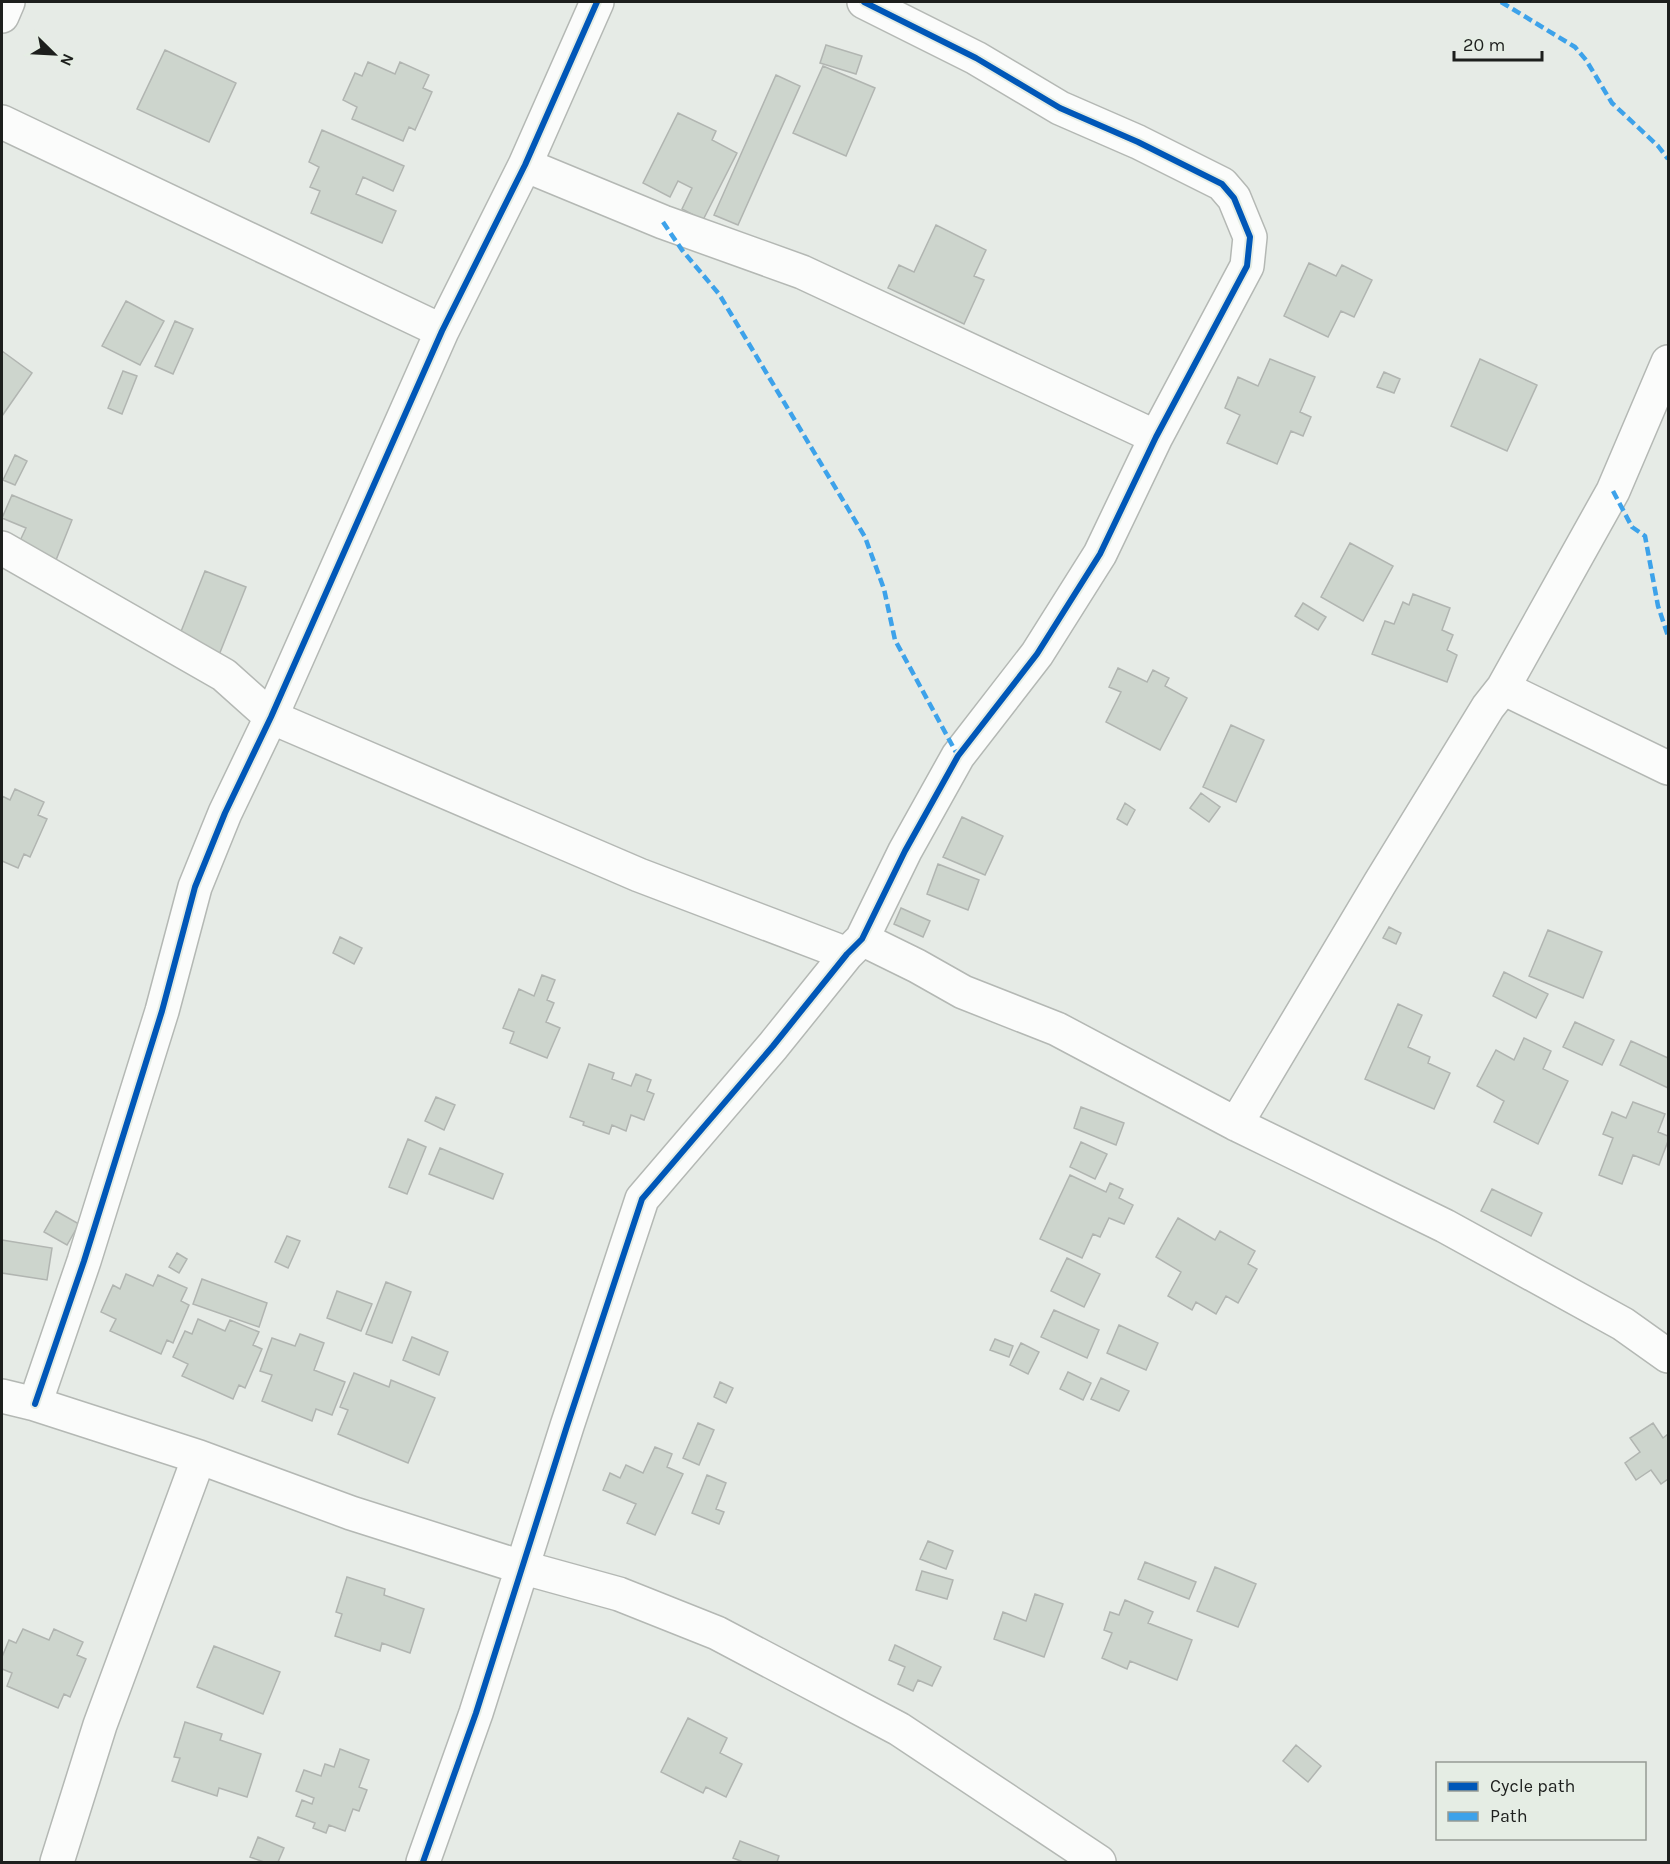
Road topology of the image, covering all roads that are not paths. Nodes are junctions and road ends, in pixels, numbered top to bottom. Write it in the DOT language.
graph roads {
  1 [pos="8,2"];
  2 [pos="597,2"];
  3 [pos="864,2"];
  4 [pos="2,16"];
  5 [pos="2,122"];
  6 [pos="525,165"];
  7 [pos="442,331"];
  8 [pos="1668,362"];
  9 [pos="1156,437"];
  10 [pos="2,549"];
  11 [pos="1503,688"];
  12 [pos="271,717"];
  13 [pos="1668,768"];
  14 [pos="855,947"];
  15 [pos="1236,1124"];
  16 [pos="1668,1356"];
  17 [pos="2,1396"];
  18 [pos="35,1404"];
  19 [pos="200,1457"];
  20 [pos="521,1567"];
  21 [pos="57,1863"];
  22 [pos="423,1863"];
  23 [pos="1099,1863"];
  1 -- 4 [label="street"];
  2 -- 6 [label="street"];
  3 -- 9 [label="street"];
  5 -- 7 [label="street"];
  6 -- 7 [label="street"];
  6 -- 9 [label="street"];
  7 -- 12 [label="street"];
  8 -- 11 [label="street"];
  9 -- 14 [label="street"];
  10 -- 12 [label="street"];
  11 -- 13 [label="street"];
  11 -- 15 [label="street"];
  12 -- 14 [label="street"];
  12 -- 18 [label="street"];
  14 -- 15 [label="street"];
  14 -- 20 [label="street"];
  15 -- 16 [label="street"];
  17 -- 18 [label="street"];
  18 -- 19 [label="street"];
  19 -- 20 [label="street"];
  19 -- 21 [label="street"];
  20 -- 22 [label="street"];
  20 -- 23 [label="street"];
}
